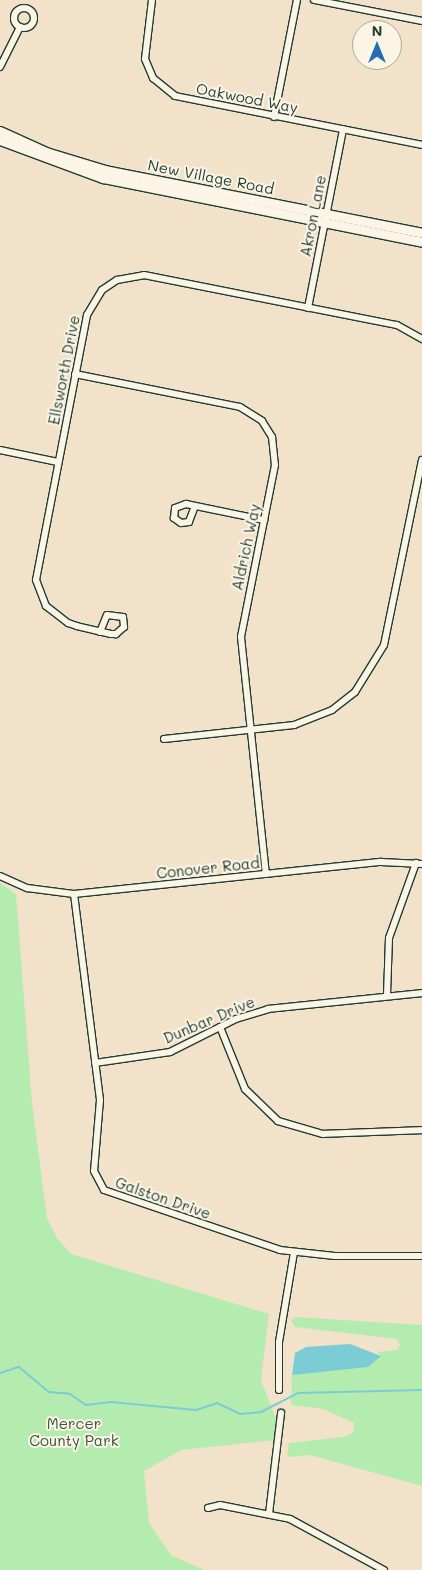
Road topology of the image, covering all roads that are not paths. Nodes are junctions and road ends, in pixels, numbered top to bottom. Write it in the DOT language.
graph roads {
  1 [pos="152,0"];
  2 [pos="297,0"];
  3 [pos="314,0"];
  4 [pos="422,21"];
  5 [pos="20,27"];
  6 [pos="0,66"];
  7 [pos="274,117"];
  8 [pos="343,129"];
  9 [pos="0,131"];
  10 [pos="0,140"];
  11 [pos="422,145"];
  12 [pos="326,218"];
  13 [pos="422,233"];
  14 [pos="422,242"];
  15 [pos="308,308"];
  16 [pos="422,339"];
  17 [pos="76,374"];
  18 [pos="0,450"];
  19 [pos="422,460"];
  20 [pos="58,462"];
  21 [pos="195,506"];
  22 [pos="264,520"];
  23 [pos="100,632"];
  24 [pos="251,730"];
  25 [pos="164,739"];
  26 [pos="419,863"];
  27 [pos="266,874"];
  28 [pos="0,876"];
  29 [pos="74,894"];
  30 [pos="422,993"];
  31 [pos="387,995"];
  32 [pos="220,1027"];
  33 [pos="95,1063"];
  34 [pos="422,1130"];
  35 [pos="294,1252"];
  36 [pos="422,1256"];
  37 [pos="279,1390"];
  38 [pos="281,1413"];
  39 [pos="208,1508"];
  40 [pos="269,1514"];
  41 [pos="384,1570"];
  1 -- 7 [label="street, Oakwood Way"];
  2 -- 7 [label="street"];
  3 -- 4 [label="street"];
  5 -- 6 [label="street"];
  7 -- 8 [label="street, Oakwood Way"];
  8 -- 11 [label="street, Oakwood Way"];
  8 -- 12 [label="street, Akron Lane"];
  9 -- 12 [label="main road, New Village Road"];
  10 -- 12 [label="main road, New Village Road"];
  12 -- 13 [label="main road, New Village Road"];
  12 -- 14 [label="main road, New Village Road"];
  12 -- 15 [label="street, Akron Lane"];
  15 -- 16 [label="street, Ellsworth Drive"];
  15 -- 17 [label="street, Ellsworth Drive"];
  17 -- 20 [label="street, Ellsworth Drive"];
  17 -- 22 [label="street, Aldrich Way"];
  18 -- 20 [label="street"];
  19 -- 24 [label="street"];
  20 -- 23 [label="street, Ellsworth Drive"];
  21 -- 22 [label="street"];
  22 -- 24 [label="street, Aldrich Way"];
  24 -- 25 [label="street"];
  24 -- 27 [label="street, Aldrich Way"];
  26 -- 27 [label="street, Conover Road"];
  26 -- 31 [label="street"];
  27 -- 29 [label="street, Conover Road"];
  28 -- 29 [label="street, Conover Road"];
  29 -- 33 [label="street, Galston Drive"];
  30 -- 31 [label="street, Dunbar Drive"];
  31 -- 32 [label="street, Dunbar Drive"];
  32 -- 33 [label="street, Dunbar Drive"];
  32 -- 34 [label="street"];
  33 -- 35 [label="street, Galston Drive"];
  35 -- 36 [label="street, Galston Drive"];
  35 -- 37 [label="street"];
  38 -- 40 [label="street"];
  39 -- 40 [label="street"];
  40 -- 41 [label="street"];
}
